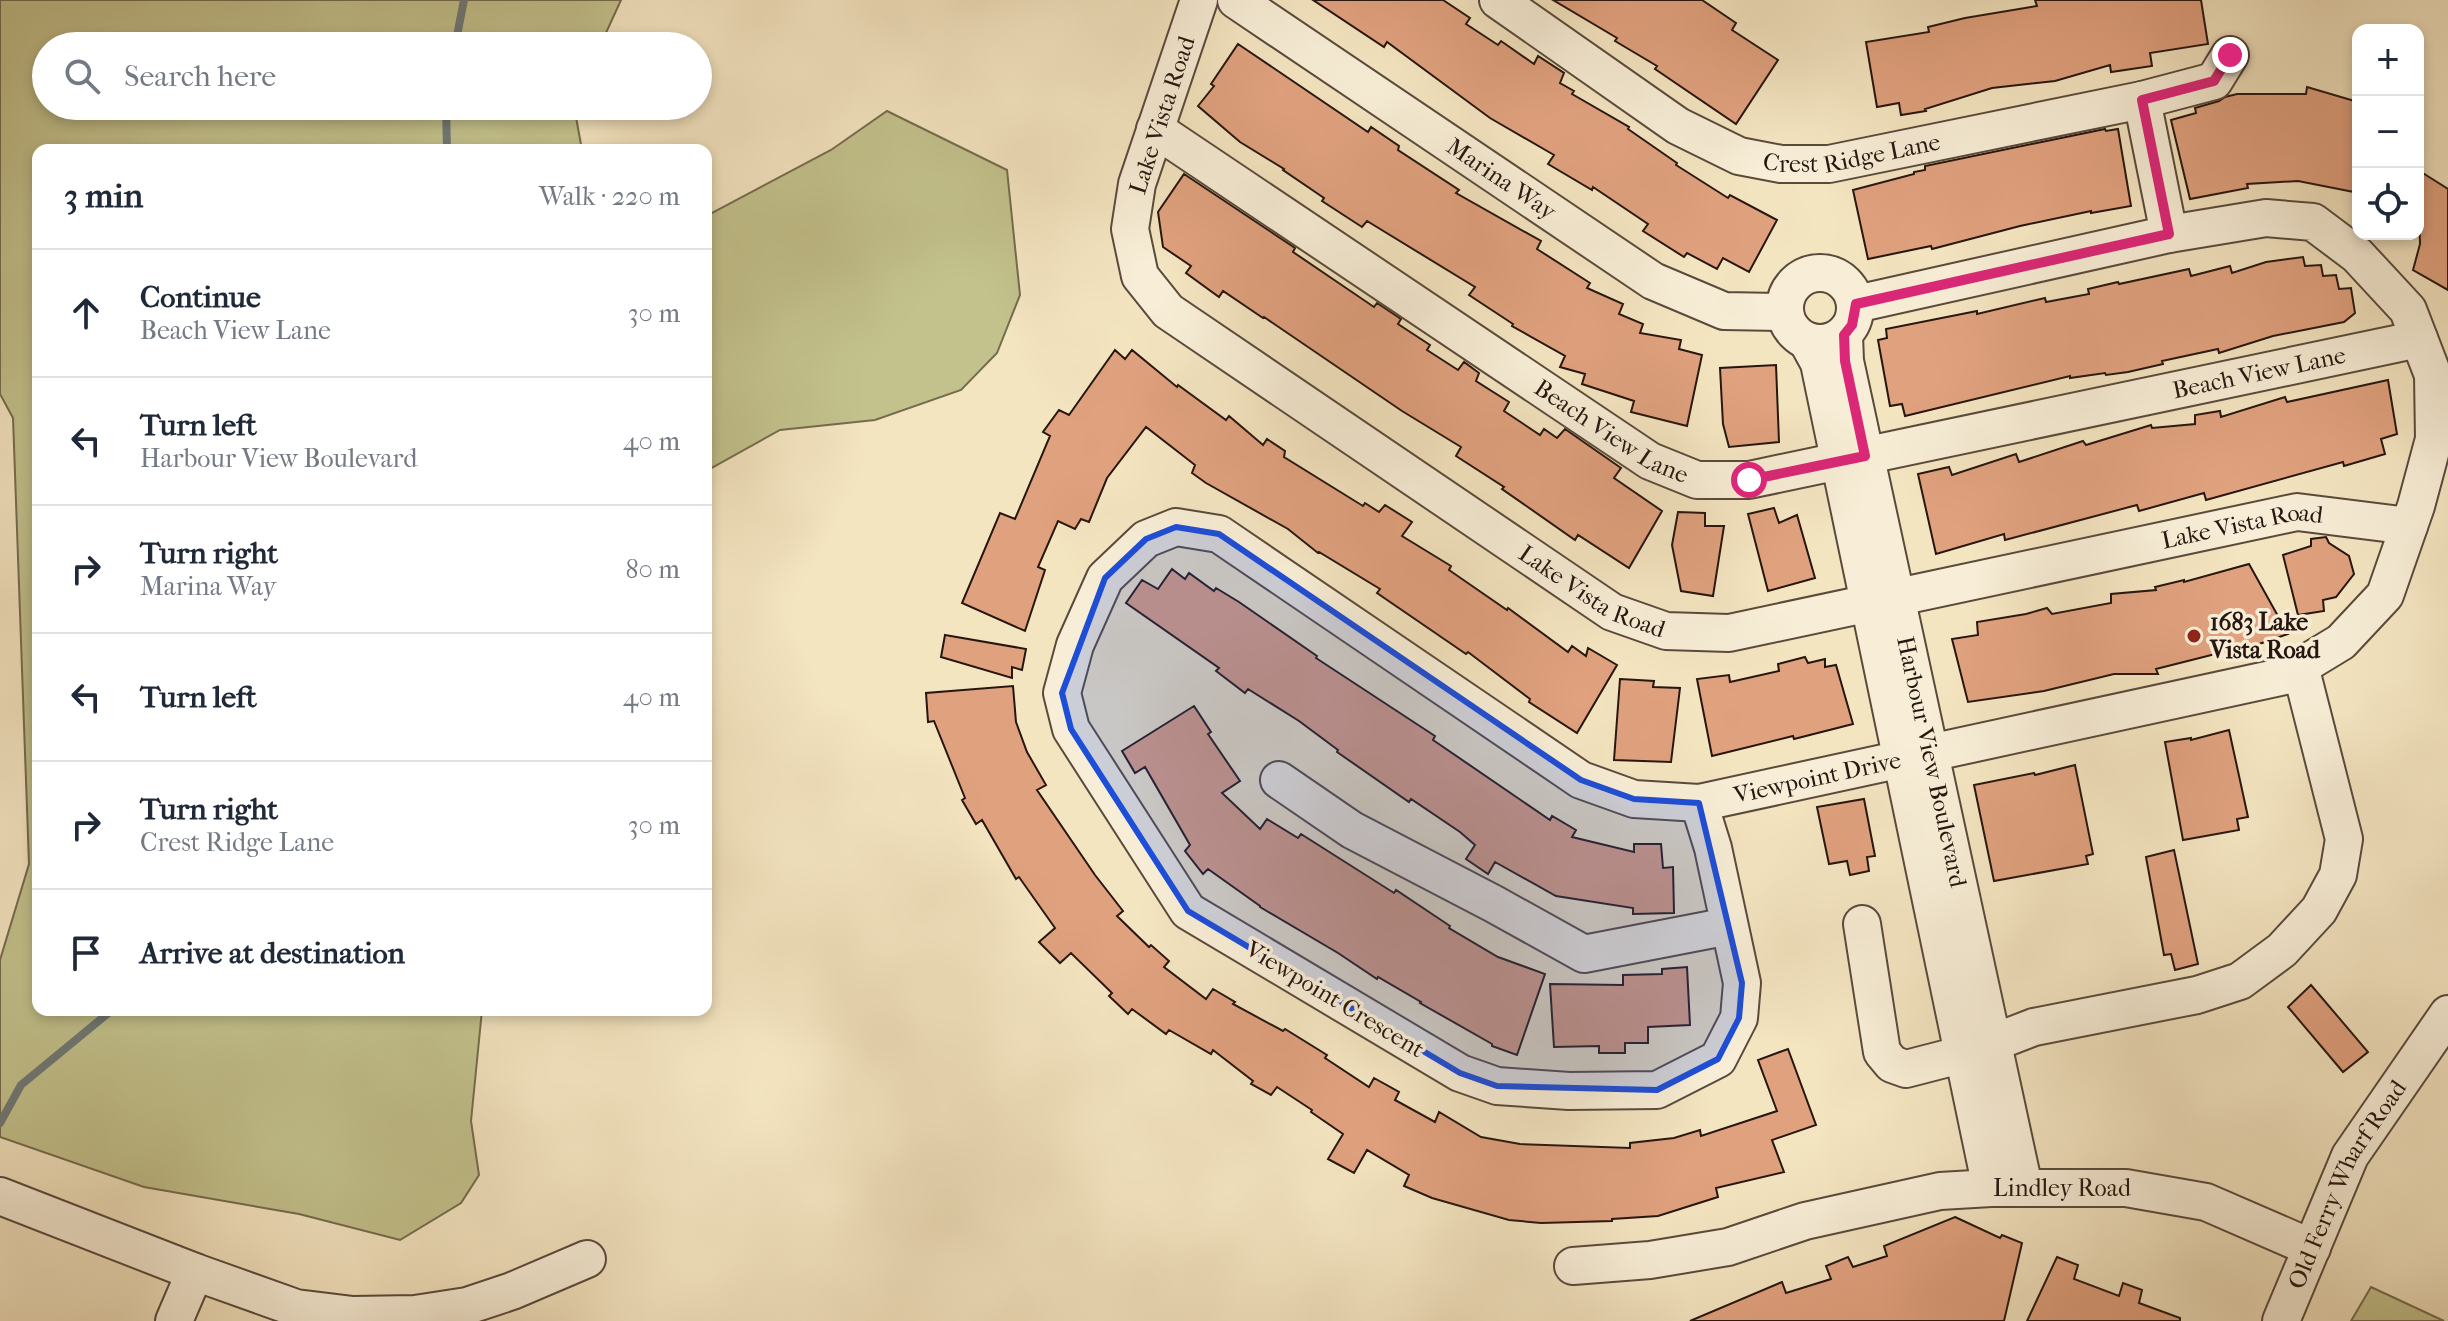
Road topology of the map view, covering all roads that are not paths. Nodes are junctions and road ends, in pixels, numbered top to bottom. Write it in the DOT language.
graph roads {
  1 [pos="1199,0"];
  2 [pos="1236,0"];
  3 [pos="1498,0"];
  4 [pos="2230,55"];
  5 [pos="2142,100"];
  6 [pos="1155,129"];
  7 [pos="2169,234"];
  8 [pos="1785,312"];
  9 [pos="1850,319"];
  10 [pos="2419,339"];
  11 [pos="1807,341"];
  12 [pos="1852,458"];
  13 [pos="2409,526"];
  14 [pos="1219,534"];
  15 [pos="1883,600"];
  16 [pos="2300,666"];
  17 [pos="1916,756"];
  18 [pos="1279,780"];
  19 [pos="1699,803"];
  20 [pos="1862,924"];
  21 [pos="1729,926"];
  22 [pos="2448,1015"];
  23 [pos="1978,1049"];
  24 [pos="2008,1188"];
  25 [pos="0,1196"];
  26 [pos="2312,1248"];
  27 [pos="587,1259"];
  28 [pos="1573,1266"];
  29 [pos="195,1272"];
  30 [pos="174,1321"];
  31 [pos="2281,1321"];
  1 -- 6 [label="street, Lake Vista Road"];
  2 -- 8 [label="street, Marina Way"];
  3 -- 5 [label="street, Crest Ridge Lane"];
  4 -- 5 [label="street, Crest Ridge Lane"];
  5 -- 7 [label="street"];
  6 -- 12 [label="street, Beach View Lane"];
  6 -- 15 [label="street, Lake Vista Road"];
  7 -- 9 [label="street"];
  7 -- 10 [label="street"];
  8 -- 9 [label="street"];
  8 -- 11 [label="street"];
  9 -- 11 [label="street"];
  9 -- 12 [label="street, Harbour View Boulevard"];
  10 -- 12 [label="street, Beach View Lane"];
  10 -- 13 [label="street"];
  11 -- 12 [label="street, Harbour View Boulevard"];
  12 -- 15 [label="street, Harbour View Boulevard"];
  13 -- 15 [label="street, Lake Vista Road"];
  13 -- 16 [label="street, Viewpoint Drive"];
  14 -- 19 [label="street, Viewpoint Drive"];
  14 -- 21 [label="street, Viewpoint Crescent"];
  15 -- 17 [label="street, Harbour View Boulevard"];
  16 -- 17 [label="street, Viewpoint Drive"];
  16 -- 23 [label="street"];
  17 -- 19 [label="street, Viewpoint Drive"];
  17 -- 23 [label="street, Harbour View Boulevard"];
  18 -- 21 [label="street"];
  19 -- 21 [label="street, Viewpoint Crescent"];
  20 -- 23 [label="street"];
  22 -- 26 [label="street, Old Ferry Wharf Road"];
  23 -- 24 [label="street, Harbour View Boulevard"];
  24 -- 26 [label="street, Lindley Road"];
  24 -- 28 [label="street, Lindley Road"];
  25 -- 29 [label="street"];
  26 -- 31 [label="street, Old Ferry Wharf Road"];
  27 -- 29 [label="street"];
  29 -- 30 [label="street"];
}
